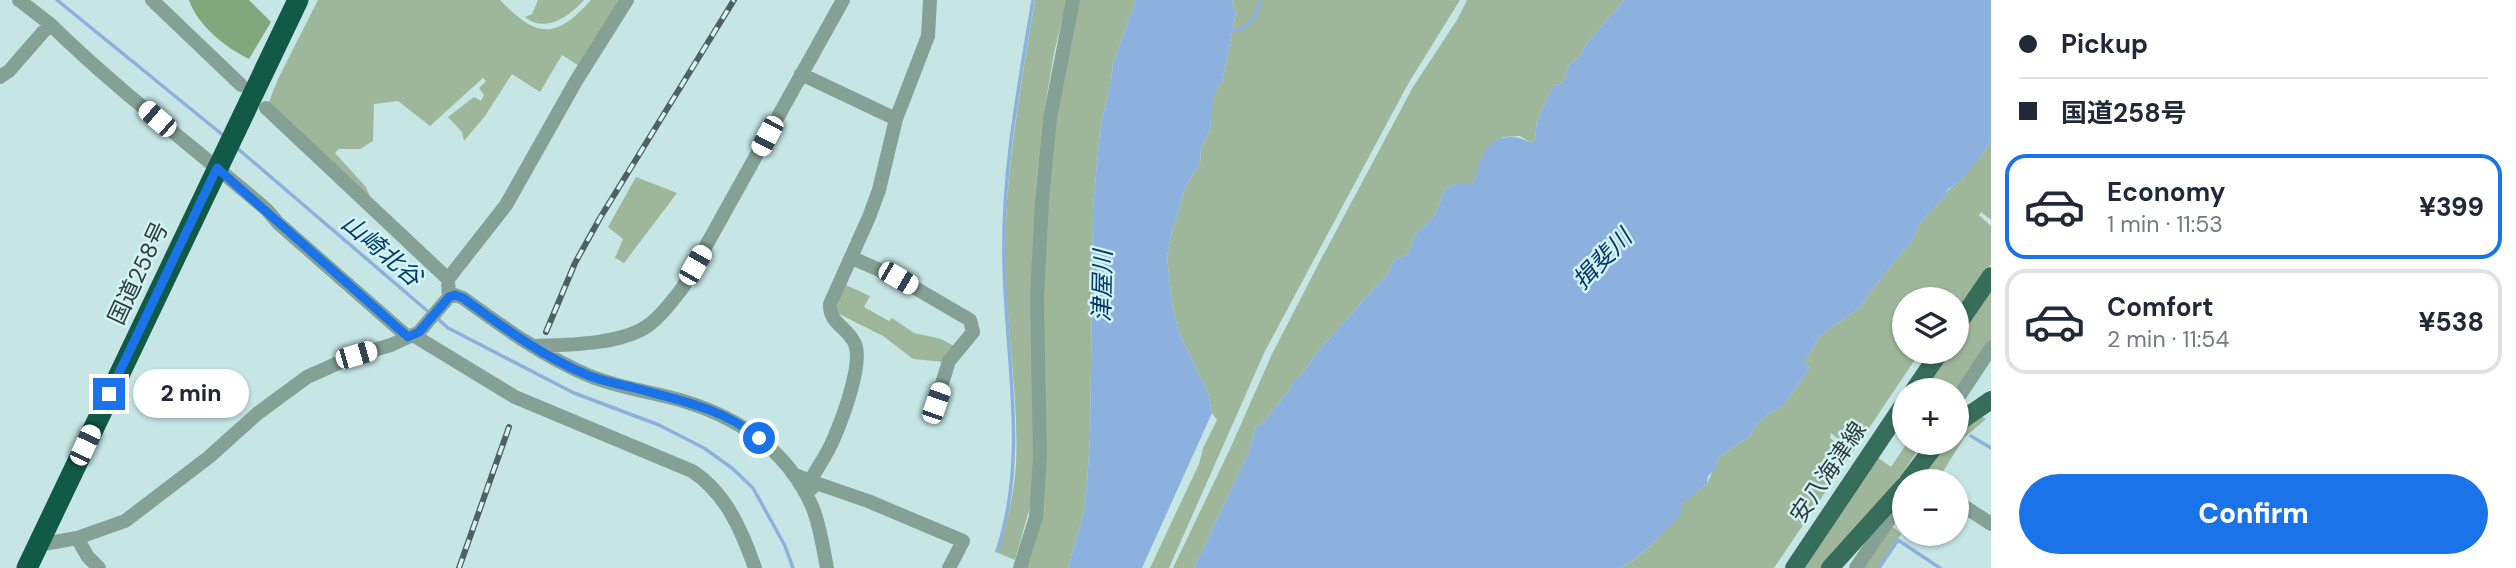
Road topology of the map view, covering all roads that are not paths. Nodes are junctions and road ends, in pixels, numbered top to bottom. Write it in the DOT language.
graph roads {
  1 [pos="19,0"];
  2 [pos="152,0"];
  3 [pos="298,0"];
  4 [pos="626,0"];
  5 [pos="843,0"];
  6 [pos="930,0"];
  7 [pos="1073,0"];
  8 [pos="50,24"];
  9 [pos="801,75"];
  10 [pos="0,77"];
  11 [pos="241,85"];
  12 [pos="266,108"];
  13 [pos="896,120"];
  14 [pos="219,164"];
  15 [pos="852,258"];
  16 [pos="1991,276"];
  17 [pos="448,279"];
  18 [pos="449,297"];
  19 [pos="1969,308"];
  20 [pos="414,335"];
  21 [pos="532,346"];
  22 [pos="1991,348"];
  23 [pos="1969,381"];
  24 [pos="1991,400"];
  25 [pos="936,403"];
  26 [pos="1969,415"];
  27 [pos="1892,422"];
  28 [pos="793,474"];
  29 [pos="810,481"];
  30 [pos="1892,502"];
  31 [pos="812,506"];
  32 [pos="1969,510"];
  33 [pos="1892,515"];
  34 [pos="1991,524"];
  35 [pos="77,538"];
  36 [pos="38,545"];
  37 [pos="27,568"];
  38 [pos="99,568"];
  39 [pos="755,568"];
  40 [pos="827,568"];
  41 [pos="948,568"];
  42 [pos="1020,568"];
  43 [pos="1794,568"];
  44 [pos="1830,568"];
  45 [pos="1856,568"];
  1 -- 8 [label="street"];
  2 -- 11 [label="street"];
  3 -- 14 [label="highway, 国道258号"];
  4 -- 17 [label="street"];
  5 -- 9 [label="street"];
  6 -- 13 [label="street"];
  7 -- 42 [label="street"];
  8 -- 10 [label="street"];
  8 -- 14 [label="street"];
  9 -- 13 [label="street"];
  9 -- 21 [label="street"];
  12 -- 17 [label="street"];
  13 -- 15 [label="street"];
  14 -- 20 [label="street"];
  14 -- 36 [label="highway, 国道258号"];
  15 -- 25 [label="street"];
  15 -- 29 [label="street"];
  16 -- 19 [label="main road"];
  17 -- 18 [label="street"];
  18 -- 20 [label="street"];
  18 -- 21 [label="street"];
  20 -- 35 [label="street"];
  20 -- 39 [label="street"];
  21 -- 28 [label="street"];
  22 -- 23 [label="street"];
  24 -- 26 [label="main road"];
  27 -- 43 [label="main road, 安八海津線"];
  28 -- 29 [label="street"];
  28 -- 31 [label="street"];
  29 -- 31 [label="street"];
  29 -- 41 [label="street"];
  30 -- 44 [label="main road"];
  31 -- 40 [label="street"];
  32 -- 34 [label="street"];
  33 -- 45 [label="street"];
  35 -- 36 [label="street"];
  35 -- 38 [label="street"];
  36 -- 37 [label="highway, 国道258号"];
}
